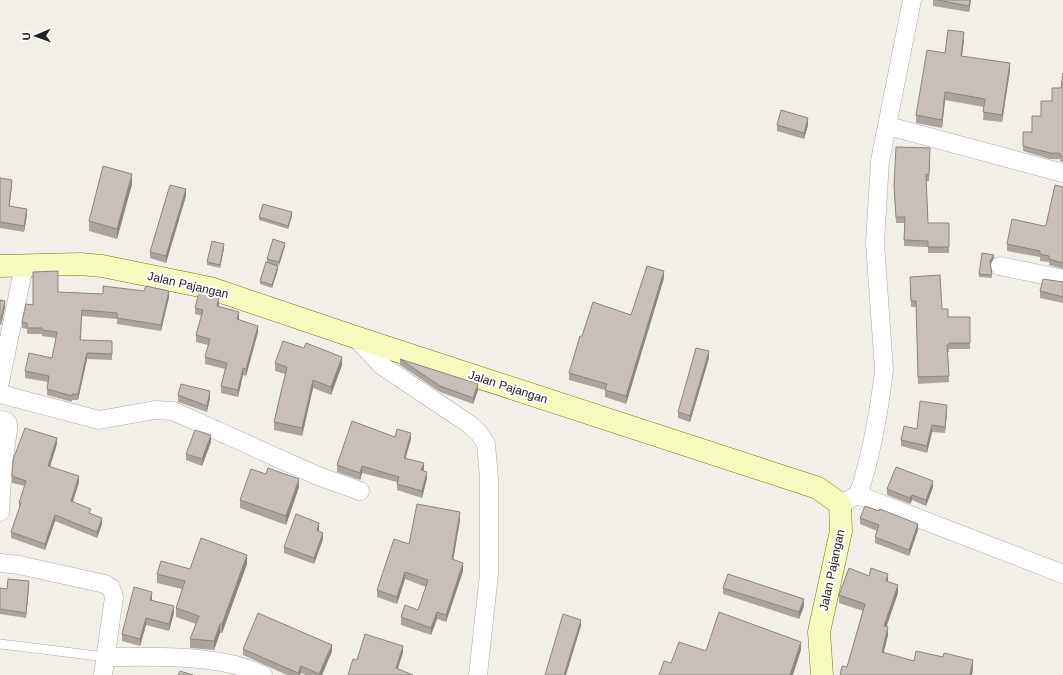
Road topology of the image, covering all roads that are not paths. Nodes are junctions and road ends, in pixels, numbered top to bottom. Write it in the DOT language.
graph roads {
  1 [pos="910,1"];
  2 [pos="888,126"];
  3 [pos="1063,173"];
  4 [pos="0,266"];
  5 [pos="24,266"];
  6 [pos="1000,266"];
  7 [pos="1063,279"];
  8 [pos="355,337"];
  9 [pos="0,382"];
  10 [pos="0,394"];
  11 [pos="3,425"];
  12 [pos="360,491"];
  13 [pos="849,500"];
  14 [pos="0,512"];
  15 [pos="0,563"];
  16 [pos="1063,574"];
  17 [pos="0,644"];
  18 [pos="106,657"];
  19 [pos="103,675"];
  20 [pos="263,675"];
  21 [pos="478,675"];
  22 [pos="822,675"];
  1 -- 2 [label="street"];
  2 -- 3 [label="street"];
  2 -- 13 [label="street"];
  4 -- 5 [label="main road, Jalan Pajangan"];
  5 -- 8 [label="main road, Jalan Pajangan"];
  5 -- 9 [label="street"];
  6 -- 7 [label="street"];
  8 -- 13 [label="main road, Jalan Pajangan"];
  8 -- 21 [label="street"];
  10 -- 12 [label="street"];
  11 -- 14 [label="street"];
  13 -- 16 [label="street"];
  13 -- 22 [label="main road, Jalan Pajangan"];
  15 -- 18 [label="street"];
  17 -- 18 [label="lane"];
  18 -- 19 [label="street"];
  18 -- 20 [label="street"];
}
